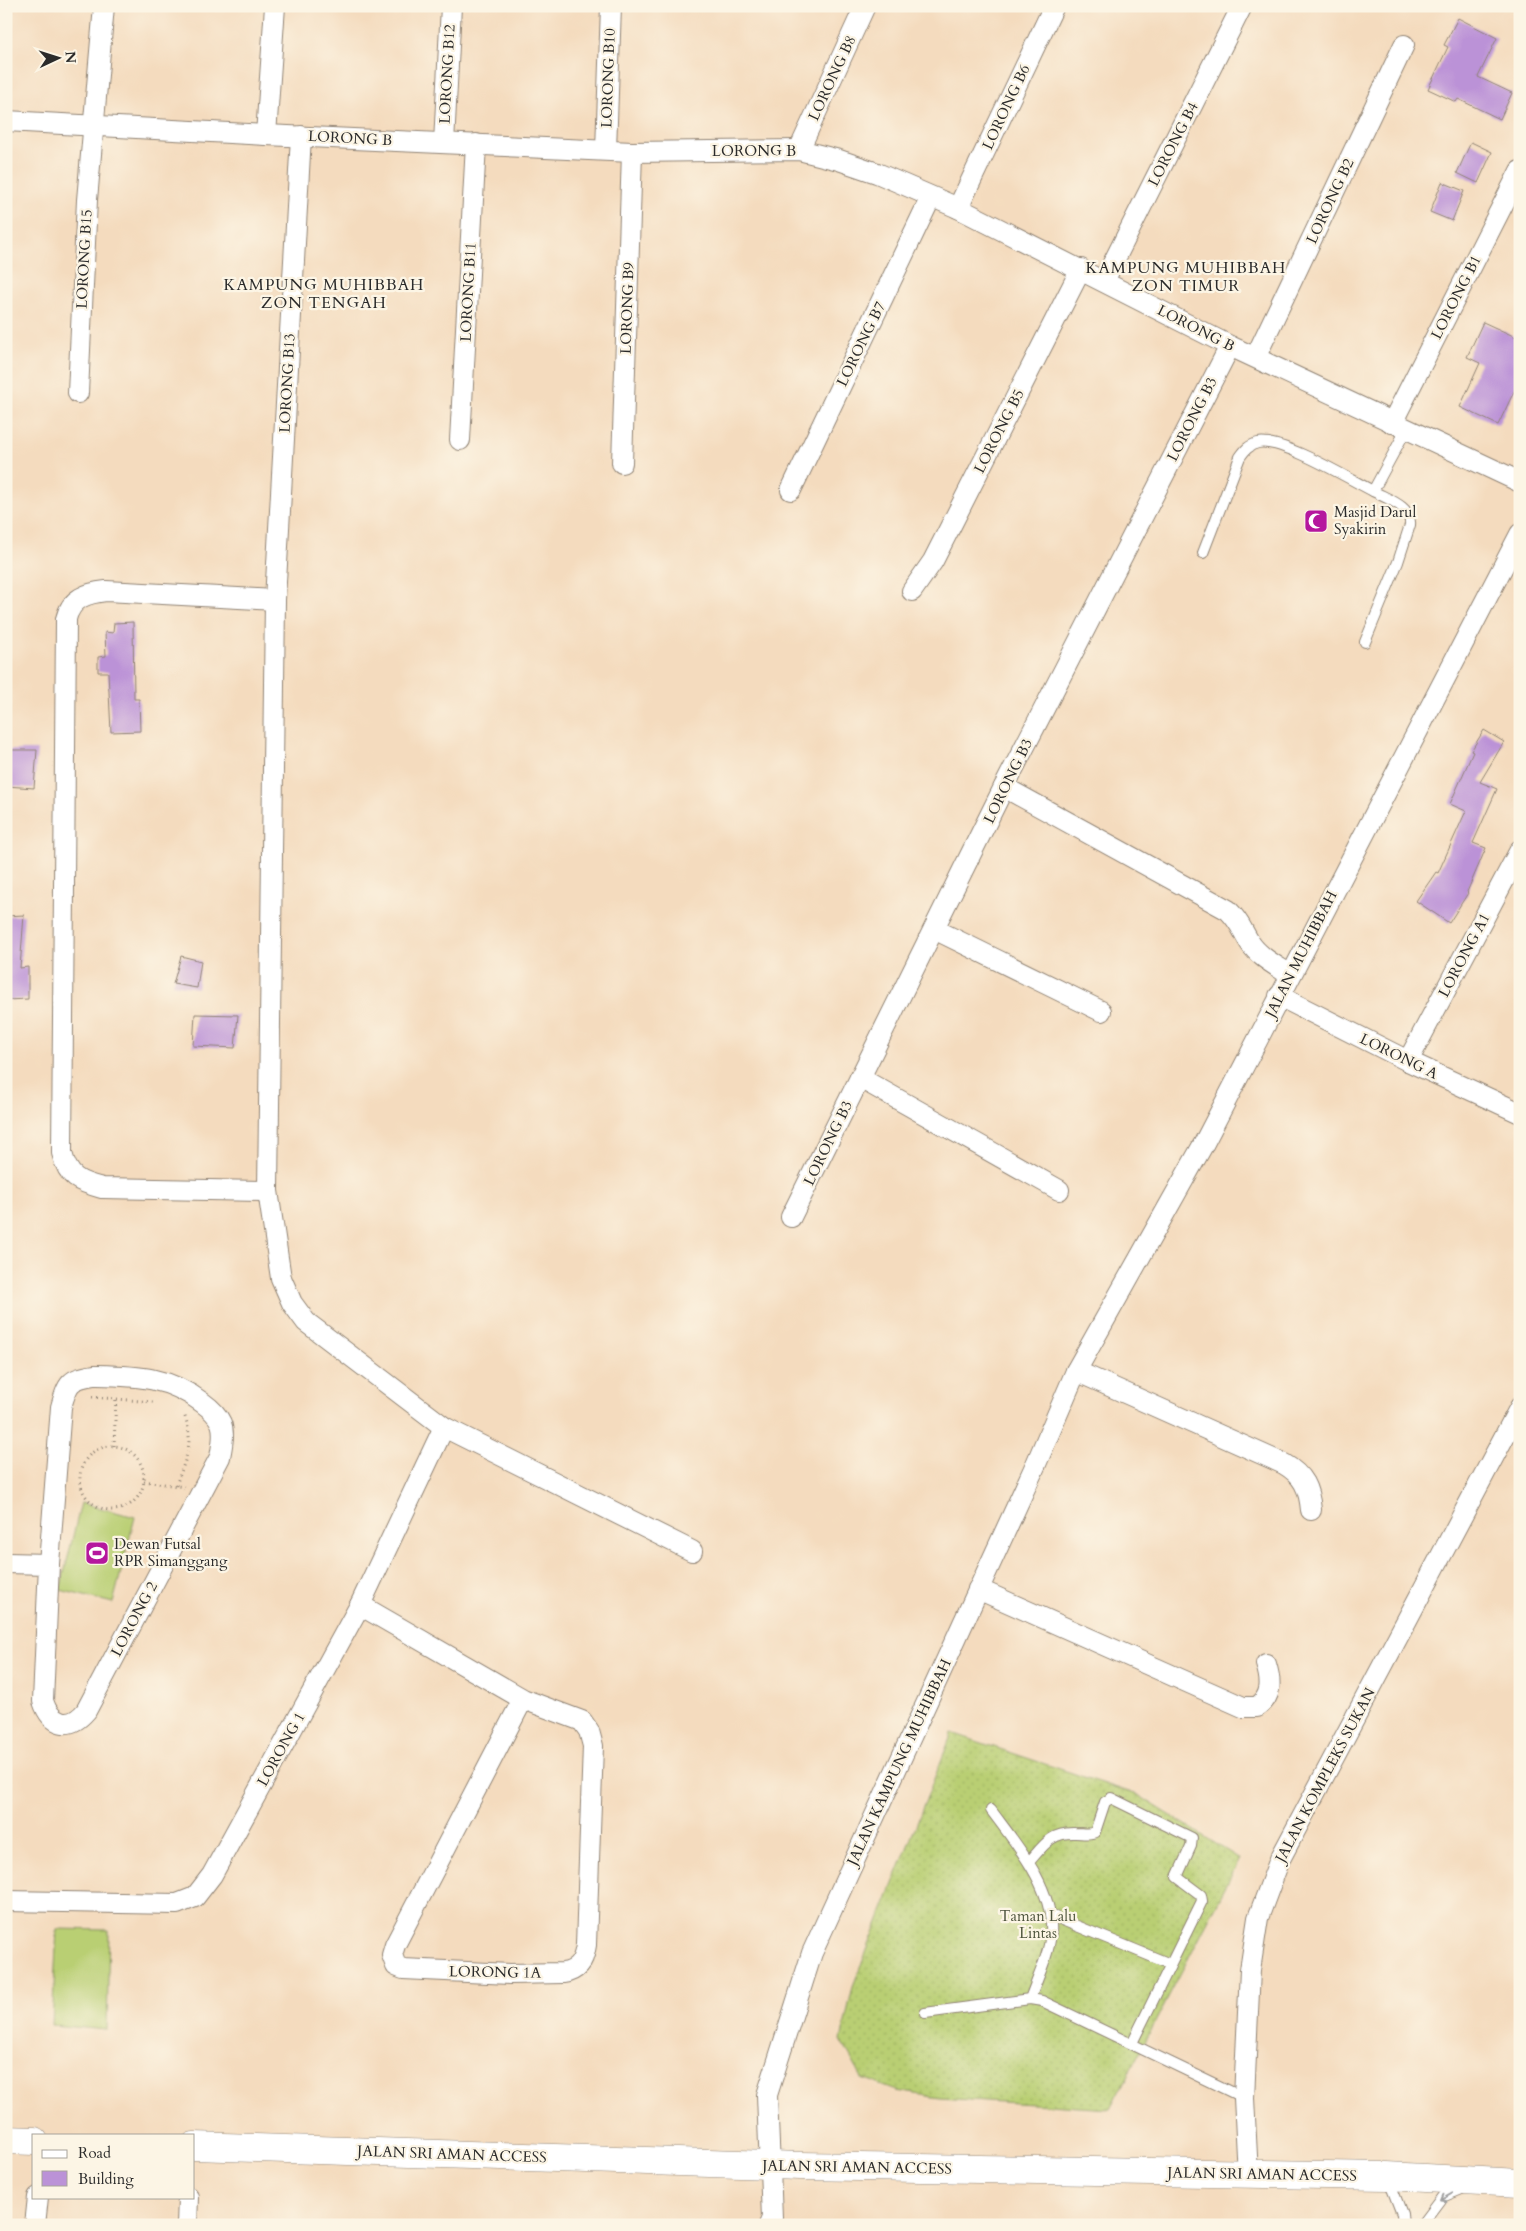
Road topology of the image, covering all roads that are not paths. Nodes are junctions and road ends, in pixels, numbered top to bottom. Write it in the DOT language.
graph roads {
  1 [pos="104,6"];
  2 [pos="275,6"];
  3 [pos="451,6"];
  4 [pos="611,6"];
  5 [pos="865,6"];
  6 [pos="1054,6"];
  7 [pos="1242,6"];
  8 [pos="1404,45"];
  9 [pos="6,121"];
  10 [pos="95,126"];
  11 [pos="266,135"];
  12 [pos="301,136"];
  13 [pos="444,143"];
  14 [pos="476,144"];
  15 [pos="606,150"];
  16 [pos="799,150"];
  17 [pos="632,152"];
  18 [pos="1520,171"];
  19 [pos="931,197"];
  20 [pos="958,208"];
  21 [pos="1081,269"];
  22 [pos="1104,281"];
  23 [pos="1230,346"];
  24 [pos="1256,356"];
  25 [pos="78,392"];
  26 [pos="1399,426"];
  27 [pos="460,440"];
  28 [pos="622,464"];
  29 [pos="1520,482"];
  30 [pos="791,490"];
  31 [pos="1373,491"];
  32 [pos="1520,534"];
  33 [pos="1204,553"];
  34 [pos="912,591"];
  35 [pos="275,600"];
  36 [pos="1365,642"];
  37 [pos="1004,787"];
  38 [pos="1520,850"];
  39 [pos="934,929"];
  40 [pos="1290,974"];
  41 [pos="1279,996"];
  42 [pos="1101,1011"];
  43 [pos="1408,1061"];
  44 [pos="860,1078"];
  45 [pos="1520,1113"];
  46 [pos="1059,1190"];
  47 [pos="268,1192"];
  48 [pos="791,1217"];
  49 [pos="1076,1371"];
  50 [pos="1520,1407"];
  51 [pos="444,1426"];
  52 [pos="1311,1510"];
  53 [pos="692,1551"];
  54 [pos="6,1564"];
  55 [pos="49,1564"];
  56 [pos="978,1589"];
  57 [pos="360,1605"];
  58 [pos="1266,1664"];
  59 [pos="523,1699"];
  60 [pos="991,1810"];
  61 [pos="1029,1862"];
  62 [pos="6,1901"];
  63 [pos="6,1905"];
  64 [pos="1050,1915"];
  65 [pos="1170,1964"];
  66 [pos="1030,1999"];
  67 [pos="925,2013"];
  68 [pos="1132,2043"];
  69 [pos="1244,2098"];
  70 [pos="6,2140"];
  71 [pos="32,2141"];
  72 [pos="195,2146"];
  73 [pos="768,2165"];
  74 [pos="1248,2175"];
  75 [pos="1387,2176"];
  76 [pos="1481,2182"];
  77 [pos="1520,2183"];
  78 [pos="38,2198"];
  79 [pos="188,2198"];
  80 [pos="35,2225"];
  81 [pos="187,2225"];
  82 [pos="769,2225"];
  83 [pos="1403,2225"];
  84 [pos="1421,2225"];
  1 -- 10 [label="street, LORONG B15"];
  2 -- 11 [label="street"];
  3 -- 13 [label="street, LORONG B12"];
  4 -- 15 [label="street, LORONG B10"];
  5 -- 16 [label="street, LORONG B8"];
  6 -- 20 [label="street, LORONG B6"];
  7 -- 22 [label="street, LORONG B4"];
  8 -- 24 [label="street, LORONG B2"];
  9 -- 10 [label="street, LORONG B"];
  10 -- 11 [label="street, LORONG B"];
  10 -- 25 [label="street, LORONG B15"];
  11 -- 12 [label="street, LORONG B"];
  12 -- 13 [label="street, LORONG B"];
  12 -- 35 [label="street, LORONG B13"];
  13 -- 14 [label="street, LORONG B"];
  14 -- 15 [label="street, LORONG B"];
  14 -- 27 [label="street, LORONG B11"];
  15 -- 17 [label="street, LORONG B"];
  16 -- 17 [label="street, LORONG B"];
  16 -- 19 [label="street, LORONG B"];
  17 -- 28 [label="street, LORONG B9"];
  18 -- 26 [label="street, LORONG B1"];
  19 -- 20 [label="street, LORONG B"];
  19 -- 30 [label="street, LORONG B7"];
  20 -- 21 [label="street, LORONG B"];
  21 -- 22 [label="street, LORONG B"];
  21 -- 34 [label="street, LORONG B5"];
  22 -- 23 [label="street, LORONG B"];
  23 -- 24 [label="street, LORONG B"];
  23 -- 37 [label="street, LORONG B3"];
  24 -- 26 [label="street, LORONG B"];
  26 -- 29 [label="street, LORONG B"];
  26 -- 31 [label="lane"];
  31 -- 33 [label="lane"];
  31 -- 36 [label="lane"];
  32 -- 40 [label="street, JALAN MUHIBBAH"];
  35 -- 47 [label="street, LORONG B13"];
  35 -- 47 [label="street"];
  37 -- 39 [label="street, LORONG B3"];
  37 -- 40 [label="street"];
  38 -- 43 [label="street, LORONG A1"];
  39 -- 42 [label="street"];
  39 -- 44 [label="street, LORONG B3"];
  40 -- 41 [label="street, JALAN MUHIBBAH"];
  41 -- 43 [label="street, LORONG A"];
  41 -- 49 [label="street, JALAN MUHIBBAH"];
  43 -- 45 [label="street, LORONG A"];
  44 -- 46 [label="street"];
  44 -- 48 [label="street, LORONG B3"];
  47 -- 51 [label="street, LORONG B13"];
  49 -- 52 [label="street"];
  49 -- 56 [label="street, JALAN KAMPUNG MUHIBBAH"];
  50 -- 69 [label="street, JALAN KOMPLEKS SUKAN"];
  51 -- 53 [label="street, LORONG B13"];
  51 -- 57 [label="street, LORONG 1"];
  54 -- 55 [label="street"];
  55 -- 55 [label="street, LORONG 2"];
  56 -- 58 [label="street"];
  56 -- 73 [label="street, JALAN KAMPUNG MUHIBBAH"];
  57 -- 59 [label="street, LORONG 1A"];
  57 -- 62 [label="street, LORONG 1"];
  59 -- 59 [label="street, LORONG 1A"];
  60 -- 61 [label="lane"];
  61 -- 64 [label="lane"];
  61 -- 65 [label="lane"];
  62 -- 63 [label="lane"];
  64 -- 65 [label="lane"];
  64 -- 66 [label="lane"];
  65 -- 68 [label="lane"];
  66 -- 67 [label="lane"];
  66 -- 68 [label="lane"];
  68 -- 69 [label="lane"];
  69 -- 74 [label="street, JALAN KOMPLEKS SUKAN"];
  70 -- 71 [label="main road"];
  72 -- 73 [label="main road, JALAN SRI AMAN ACCESS"];
  73 -- 74 [label="main road, JALAN SRI AMAN ACCESS"];
  73 -- 82 [label="street, JALAN KAMPUNG MUHIBBAH"];
  74 -- 75 [label="main road, JALAN SRI AMAN ACCESS"];
  75 -- 76 [label="main road, JALAN SRI AMAN ACCESS"];
  75 -- 83 [label="lane"];
  76 -- 77 [label="main road, JALAN SRI AMAN ACCESS"];
  76 -- 84 [label="lane, one-way"];
  78 -- 80 [label="street"];
  79 -- 81 [label="street"];
}
